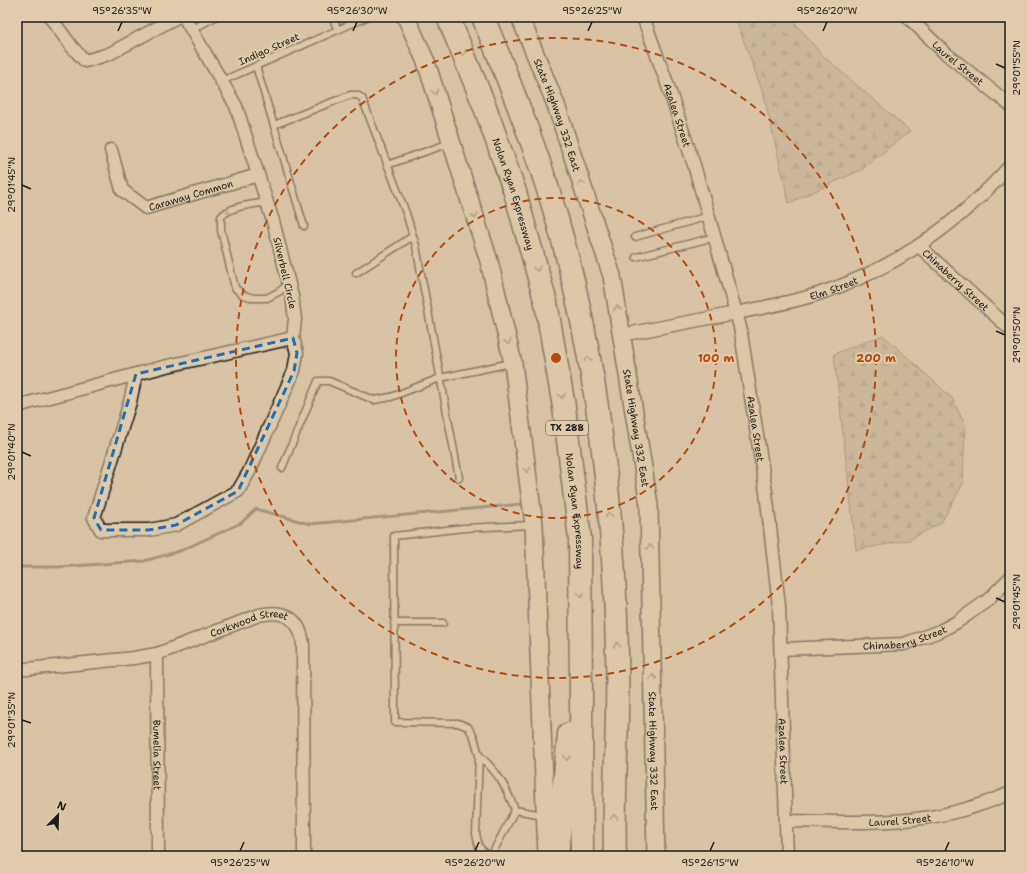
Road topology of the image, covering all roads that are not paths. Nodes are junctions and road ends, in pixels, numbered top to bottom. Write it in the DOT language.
graph roads {
  1 [pos="50,17"];
  2 [pos="184,17"];
  3 [pos="215,17"];
  4 [pos="332,17"];
  5 [pos="367,17"];
  6 [pos="406,17"];
  7 [pos="448,17"];
  8 [pos="482,17"];
  9 [pos="520,17"];
  10 [pos="642,17"];
  11 [pos="908,17"];
  12 [pos="169,18"];
  13 [pos="192,30"];
  14 [pos="338,30"];
  15 [pos="256,66"];
  16 [pos="222,81"];
  17 [pos="1010,105"];
  18 [pos="274,125"];
  19 [pos="451,142"];
  20 [pos="111,150"];
  21 [pos="388,166"];
  22 [pos="1010,166"];
  23 [pos="258,176"];
  24 [pos="267,202"];
  25 [pos="709,216"];
  26 [pos="304,226"];
  27 [pos="413,236"];
  28 [pos="635,237"];
  29 [pos="715,237"];
  30 [pos="919,246"];
  31 [pos="636,257"];
  32 [pos="356,273"];
  33 [pos="288,283"];
  34 [pos="737,312"];
  35 [pos="1010,329"];
  36 [pos="621,335"];
  37 [pos="293,338"];
  38 [pos="513,363"];
  39 [pos="136,374"];
  40 [pos="440,378"];
  41 [pos="17,406"];
  42 [pos="282,468"];
  43 [pos="459,478"];
  44 [pos="534,525"];
  45 [pos="1010,578"];
  46 [pos="581,621"];
  47 [pos="394,623"];
  48 [pos="443,623"];
  49 [pos="781,649"];
  50 [pos="157,654"];
  51 [pos="17,670"];
  52 [pos="479,755"];
  53 [pos="1010,793"];
  54 [pos="515,810"];
  55 [pos="546,815"];
  56 [pos="786,821"];
  57 [pos="158,856"];
  58 [pos="304,856"];
  59 [pos="488,856"];
  60 [pos="491,856"];
  61 [pos="547,856"];
  62 [pos="556,856"];
  63 [pos="582,856"];
  64 [pos="615,856"];
  65 [pos="656,856"];
  66 [pos="788,856"];
  1 -- 12 [label="street"];
  2 -- 13 [label="street, Silverbell Circle"];
  3 -- 13 [label="lane"];
  4 -- 14 [label="lane"];
  5 -- 14 [label="lane, Indigo Street"];
  6 -- 19 [label="main road, one-way"];
  7 -- 46 [label="highway, Nolan Ryan Expressway / TX 288, one-way"];
  64 -- 8 [label="highway, TX 288, one-way"];
  36 -- 9 [label="main road, State Highway 332 East, one-way"];
  10 -- 25 [label="street, Azalea Street"];
  11 -- 17 [label="street, Laurel Street"];
  13 -- 16 [label="street, Silverbell Circle"];
  14 -- 15 [label="lane, Indigo Street"];
  15 -- 16 [label="lane, Indigo Street"];
  15 -- 18 [label="lane"];
  16 -- 23 [label="street, Silverbell Circle"];
  18 -- 21 [label="lane"];
  18 -- 26 [label="lane"];
  19 -- 21 [label="lane"];
  19 -- 38 [label="main road, one-way"];
  20 -- 23 [label="street, Caraway Common"];
  21 -- 27 [label="lane"];
  22 -- 30 [label="street, Elm Street"];
  23 -- 24 [label="street, Silverbell Circle"];
  24 -- 33 [label="street, Silverbell Circle"];
  24 -- 33 [label="lane, one-way"];
  25 -- 28 [label="lane"];
  25 -- 29 [label="street, Azalea Street"];
  27 -- 32 [label="lane"];
  27 -- 40 [label="lane"];
  29 -- 31 [label="lane"];
  29 -- 34 [label="street, Azalea Street"];
  30 -- 34 [label="street, Elm Street"];
  30 -- 35 [label="street, Chinaberry Street"];
  33 -- 37 [label="street, Silverbell Circle"];
  34 -- 36 [label="street, Elm Street"];
  34 -- 49 [label="street, Azalea Street"];
  65 -- 36 [label="main road, State Highway 332 East, one-way"];
  37 -- 39 [label="street"];
  37 -- 39 [label="street, Silverbell Circle"];
  38 -- 40 [label="lane"];
  38 -- 44 [label="main road, one-way"];
  39 -- 41 [label="street"];
  40 -- 42 [label="lane"];
  40 -- 43 [label="lane"];
  44 -- 47 [label="lane"];
  44 -- 55 [label="main road"];
  45 -- 49 [label="street, Chinaberry Street"];
  46 -- 62 [label="highway, one-way"];
  46 -- 63 [label="highway, Nolan Ryan Expressway / TX 288"];
  47 -- 48 [label="lane"];
  47 -- 52 [label="lane"];
  49 -- 56 [label="street, Azalea Street"];
  50 -- 51 [label="street, Corkwood Street"];
  50 -- 57 [label="street, Bumelia Street"];
  50 -- 58 [label="street, Corkwood Street"];
  52 -- 54 [label="lane"];
  52 -- 59 [label="lane"];
  53 -- 56 [label="street, Laurel Street"];
  54 -- 55 [label="lane"];
  54 -- 60 [label="lane"];
  55 -- 61 [label="main road"];
  56 -- 66 [label="street, Azalea Street"];
}
